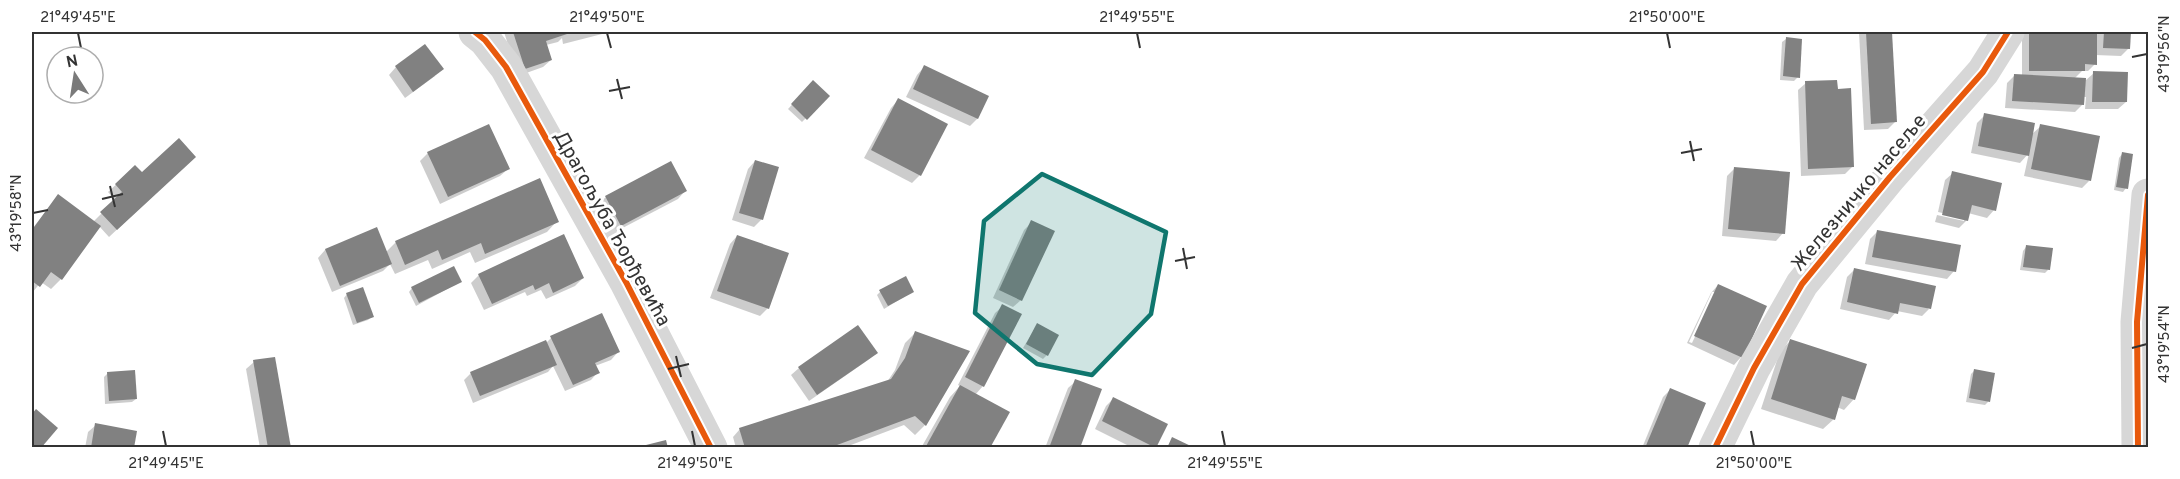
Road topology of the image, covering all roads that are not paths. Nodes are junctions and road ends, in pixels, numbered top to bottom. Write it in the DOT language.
graph roads {
  1 [pos="475,32"];
  2 [pos="2008,32"];
  3 [pos="2148,195"];
  4 [pos="711,447"];
  5 [pos="1715,447"];
  6 [pos="2138,447"];
  1 -- 4 [label="street, Драгољуба Ђорђевића"];
  2 -- 5 [label="street, Железничко насеље"];
  3 -- 6 [label="street"];
}
